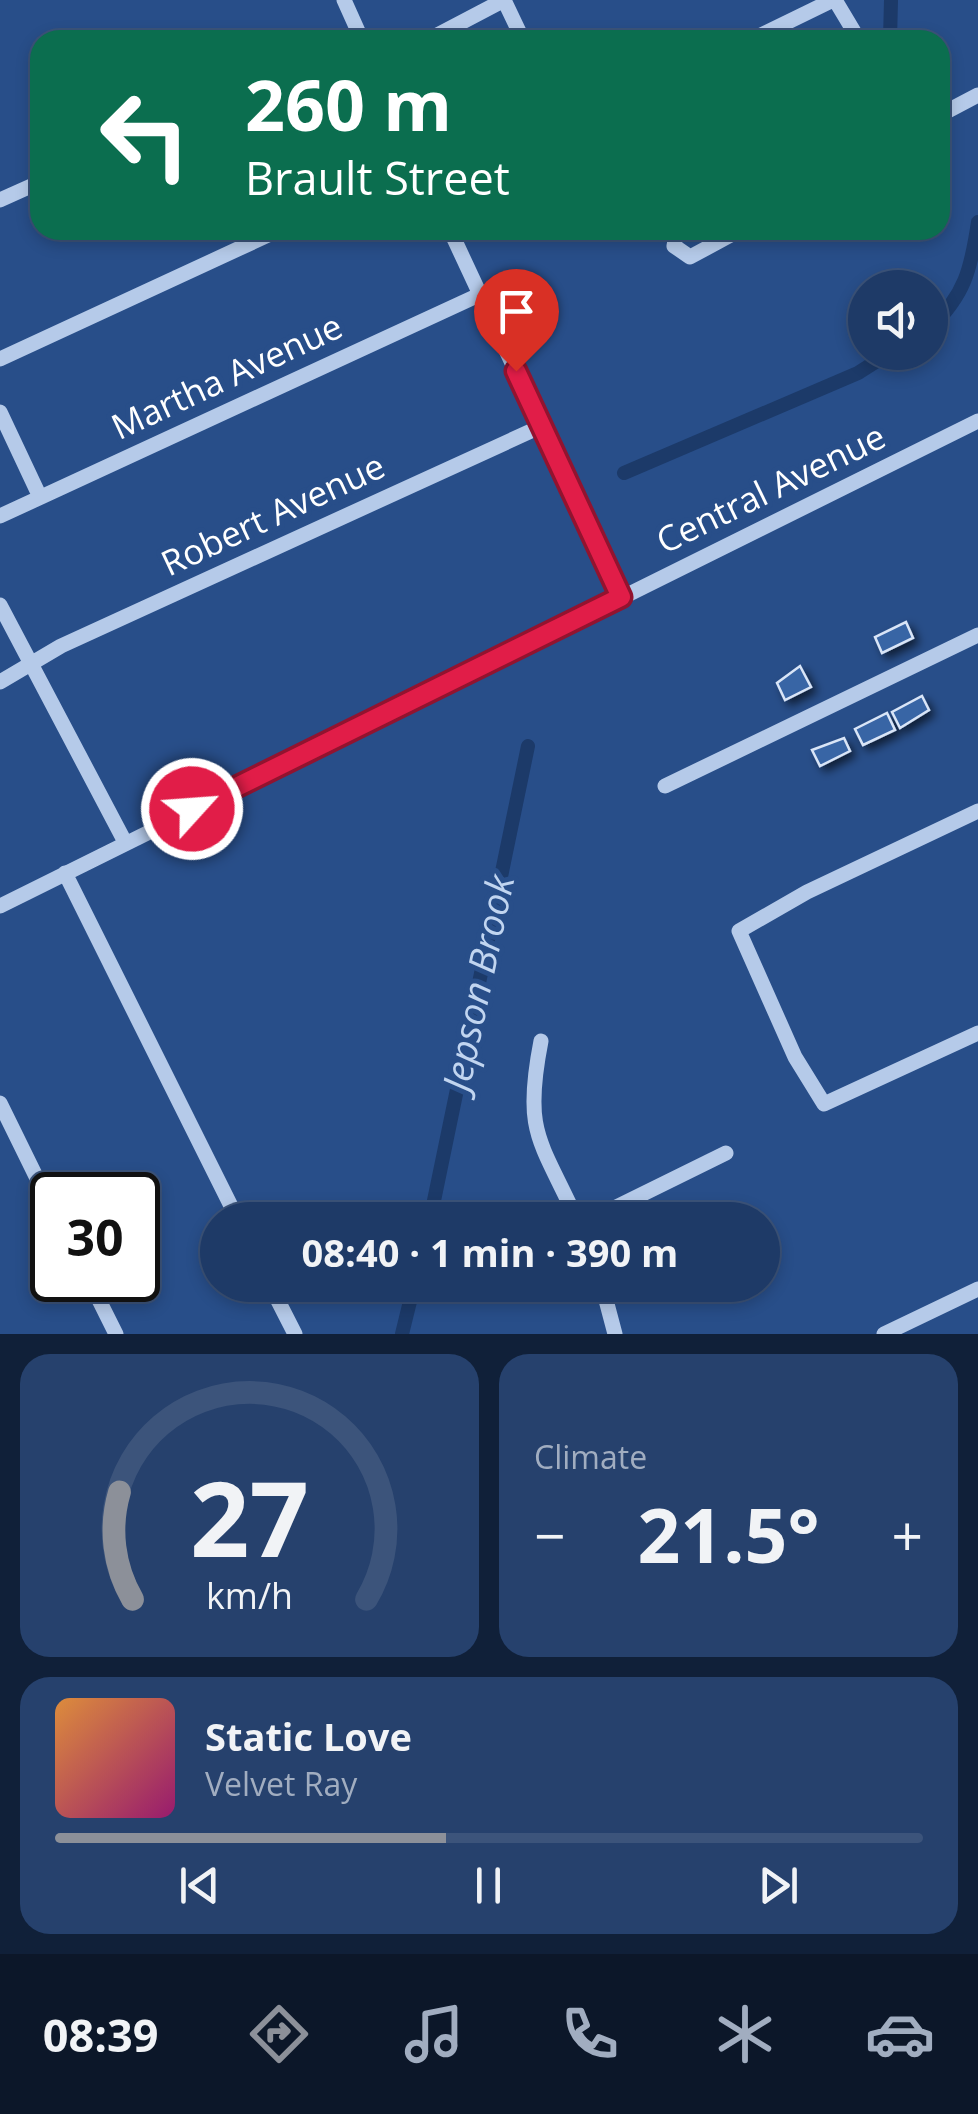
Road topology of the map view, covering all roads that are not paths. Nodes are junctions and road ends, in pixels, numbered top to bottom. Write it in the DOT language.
graph roads {
  1 [pos="344,0"];
  2 [pos="504,0"];
  3 [pos="834,0"];
  4 [pos="356,30"];
  5 [pos="447,30"];
  6 [pos="518,30"];
  7 [pos="772,30"];
  8 [pos="853,30"];
  9 [pos="978,95"];
  10 [pos="950,110"];
  11 [pos="30,186"];
  12 [pos="0,200"];
  13 [pos="257,240"];
  14 [pos="455,240"];
  15 [pos="675,240"];
  16 [pos="721,240"];
  17 [pos="480,294"];
  18 [pos="0,359"];
  19 [pos="0,412"];
  20 [pos="978,421"];
  21 [pos="542,426"];
  22 [pos="40,497"];
  23 [pos="0,516"];
  24 [pos="621,597"];
  25 [pos="0,605"];
  26 [pos="978,635"];
  27 [pos="32,664"];
  28 [pos="0,682"];
  29 [pos="664,786"];
  30 [pos="978,811"];
  31 [pos="125,842"];
  32 [pos="65,873"];
  33 [pos="0,906"];
  34 [pos="978,1032"];
  35 [pos="541,1041"];
  36 [pos="0,1103"];
  37 [pos="726,1153"];
  38 [pos="34,1172"];
  39 [pos="229,1202"];
  40 [pos="569,1202"];
  41 [pos="627,1202"];
  42 [pos="978,1289"];
  43 [pos="100,1302"];
  44 [pos="279,1302"];
  45 [pos="607,1302"];
  46 [pos="116,1334"];
  47 [pos="295,1334"];
  48 [pos="615,1334"];
  49 [pos="884,1334"];
  1 -- 4 [label="street"];
  2 -- 5 [label="street"];
  2 -- 6 [label="street"];
  3 -- 7 [label="street"];
  3 -- 8 [label="street"];
  9 -- 10 [label="street"];
  11 -- 12 [label="street"];
  13 -- 18 [label="street"];
  14 -- 17 [label="street"];
  15 -- 16 [label="street"];
  17 -- 21 [label="street"];
  17 -- 22 [label="street, Martha Avenue"];
  19 -- 22 [label="street"];
  20 -- 24 [label="street, Central Avenue"];
  21 -- 24 [label="street"];
  21 -- 27 [label="street, Robert Avenue"];
  22 -- 23 [label="street, Martha Avenue"];
  24 -- 31 [label="street, Central Avenue"];
  25 -- 27 [label="street"];
  26 -- 29 [label="street"];
  27 -- 28 [label="street, Robert Avenue"];
  27 -- 31 [label="street"];
  30 -- 34 [label="street"];
  31 -- 32 [label="street, Central Avenue"];
  32 -- 33 [label="street, Central Avenue"];
  32 -- 39 [label="street"];
  35 -- 40 [label="street"];
  36 -- 38 [label="street"];
  37 -- 41 [label="street"];
  42 -- 49 [label="street"];
  43 -- 46 [label="street"];
  44 -- 47 [label="street"];
  45 -- 48 [label="street"];
}
